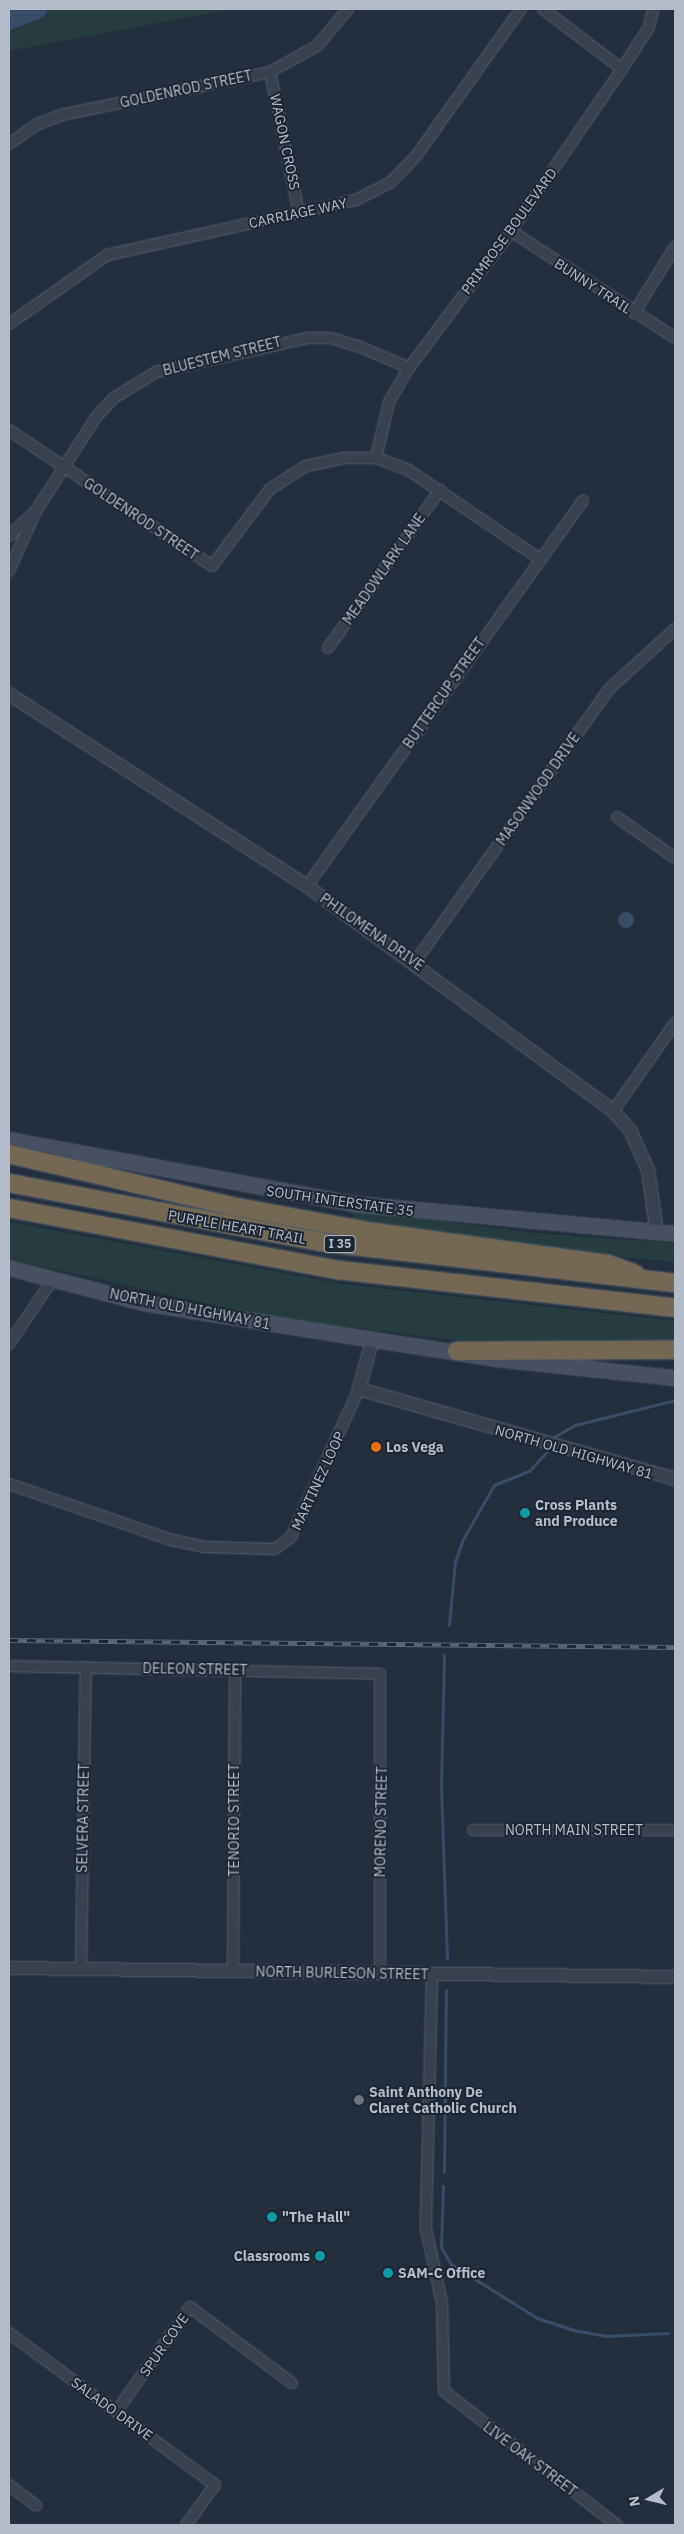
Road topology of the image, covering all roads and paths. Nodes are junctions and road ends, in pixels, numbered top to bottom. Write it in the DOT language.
graph roads {
  1 [pos="348,9"];
  2 [pos="521,9"];
  3 [pos="543,9"];
  4 [pos="653,9"];
  5 [pos="622,69"];
  6 [pos="270,72"];
  7 [pos="9,144"];
  8 [pos="299,213"];
  9 [pos="511,231"];
  10 [pos="675,247"];
  11 [pos="634,313"];
  12 [pos="9,324"];
  13 [pos="675,338"];
  14 [pos="409,368"];
  15 [pos="9,430"];
  16 [pos="376,458"];
  17 [pos="64,468"];
  18 [pos="440,490"];
  19 [pos="583,501"];
  20 [pos="36,512"];
  21 [pos="9,536"];
  22 [pos="540,559"];
  23 [pos="9,571"];
  24 [pos="675,629"];
  25 [pos="328,648"];
  26 [pos="9,694"];
  27 [pos="617,817"];
  28 [pos="675,858"];
  29 [pos="307,886"];
  30 [pos="415,962"];
  31 [pos="675,1023"];
  32 [pos="613,1111"];
  33 [pos="9,1140"];
  34 [pos="9,1154"];
  35 [pos="9,1183"];
  36 [pos="9,1208"];
  37 [pos="657,1233"];
  38 [pos="675,1234"];
  39 [pos="9,1268"];
  40 [pos="53,1279"];
  41 [pos="656,1282"];
  42 [pos="675,1283"];
  43 [pos="675,1308"];
  44 [pos="372,1341"];
  45 [pos="9,1344"];
  46 [pos="675,1350"];
  47 [pos="457,1351"];
  48 [pos="675,1378"];
  49 [pos="359,1389"];
  50 [pos="675,1479"];
  51 [pos="9,1484"];
  52 [pos="9,1666"];
  53 [pos="86,1667"];
  54 [pos="235,1670"];
  55 [pos="380,1674"];
  56 [pos="473,1830"];
  57 [pos="675,1830"];
  58 [pos="9,1968"];
  59 [pos="81,1969"];
  60 [pos="233,1970"];
  61 [pos="380,1972"];
  62 [pos="432,1974"];
  63 [pos="675,1977"];
  64 [pos="9,2333"];
  65 [pos="292,2383"];
  66 [pos="116,2412"];
  67 [pos="9,2486"];
  68 [pos="36,2505"];
  69 [pos="186,2525"];
  70 [pos="617,2525"];
  1 -- 6 [label="street, GOLDENROD STREET"];
  2 -- 8 [label="street, CARRIAGE WAY"];
  3 -- 5 [label="street"];
  4 -- 5 [label="street, PRIMROSE BOULEVARD"];
  5 -- 9 [label="street, PRIMROSE BOULEVARD"];
  6 -- 7 [label="street, GOLDENROD STREET"];
  6 -- 8 [label="street, WAGON CROSS"];
  8 -- 12 [label="street, CARRIAGE WAY"];
  9 -- 11 [label="street, BUNNY TRAIL"];
  9 -- 14 [label="street, PRIMROSE BOULEVARD"];
  10 -- 11 [label="street"];
  11 -- 13 [label="street, BUNNY TRAIL"];
  14 -- 16 [label="street, PRIMROSE BOULEVARD"];
  14 -- 17 [label="street, BLUESTEM STREET"];
  15 -- 17 [label="street, GOLDENROD STREET"];
  16 -- 17 [label="street, GOLDENROD STREET"];
  16 -- 18 [label="street, GOLDENROD STREET"];
  17 -- 20 [label="street, BLUESTEM STREET"];
  18 -- 22 [label="street, GOLDENROD STREET"];
  18 -- 25 [label="street, MEADOWLARK LANE"];
  19 -- 22 [label="street, BUTTERCUP STREET"];
  20 -- 21 [label="street, BLUESTEM STREET"];
  20 -- 23 [label="street, BLUESTEM STREET"];
  22 -- 29 [label="street, BUTTERCUP STREET"];
  24 -- 30 [label="street, MASONWOOD DRIVE"];
  26 -- 29 [label="street, PHILOMENA DRIVE"];
  27 -- 28 [label="street"];
  29 -- 30 [label="street, PHILOMENA DRIVE"];
  30 -- 32 [label="street, PHILOMENA DRIVE"];
  31 -- 32 [label="street"];
  32 -- 37 [label="street, PHILOMENA DRIVE"];
  33 -- 37 [label="main road, SOUTH INTERSTATE 35"];
  34 -- 41 [label="highway"];
  35 -- 41 [label="highway, PURPLE HEART TRAIL / I 35"];
  36 -- 43 [label="highway, PURPLE HEART TRAIL / I 35"];
  37 -- 38 [label="main road, SOUTH INTERSTATE 35"];
  39 -- 40 [label="main road, NORTH OLD HIGHWAY 81"];
  40 -- 44 [label="main road, NORTH OLD HIGHWAY 81"];
  40 -- 45 [label="street"];
  41 -- 42 [label="highway, PURPLE HEART TRAIL / I 35"];
  44 -- 47 [label="main road"];
  44 -- 49 [label="street, MARTINEZ LOOP"];
  46 -- 47 [label="highway"];
  47 -- 48 [label="main road"];
  49 -- 50 [label="street, NORTH OLD HIGHWAY 81"];
  49 -- 51 [label="street, MARTINEZ LOOP"];
  52 -- 53 [label="street, DELEON STREET"];
  53 -- 54 [label="street, DELEON STREET"];
  53 -- 59 [label="street, SELVERA STREET"];
  54 -- 55 [label="street, DELEON STREET"];
  54 -- 60 [label="street, TENORIO STREET"];
  55 -- 61 [label="street, MORENO STREET"];
  56 -- 57 [label="street, NORTH MAIN STREET"];
  58 -- 59 [label="street, NORTH BURLESON STREET"];
  59 -- 60 [label="street, NORTH BURLESON STREET"];
  60 -- 61 [label="street, NORTH BURLESON STREET"];
  61 -- 62 [label="street, NORTH BURLESON STREET"];
  62 -- 63 [label="street, NORTH BURLESON STREET"];
  62 -- 70 [label="street, LIVE OAK STREET"];
  64 -- 66 [label="street, SALADO DRIVE"];
  65 -- 66 [label="street, SPUR COVE"];
  66 -- 69 [label="street, SALADO DRIVE"];
  67 -- 68 [label="street"];
}
